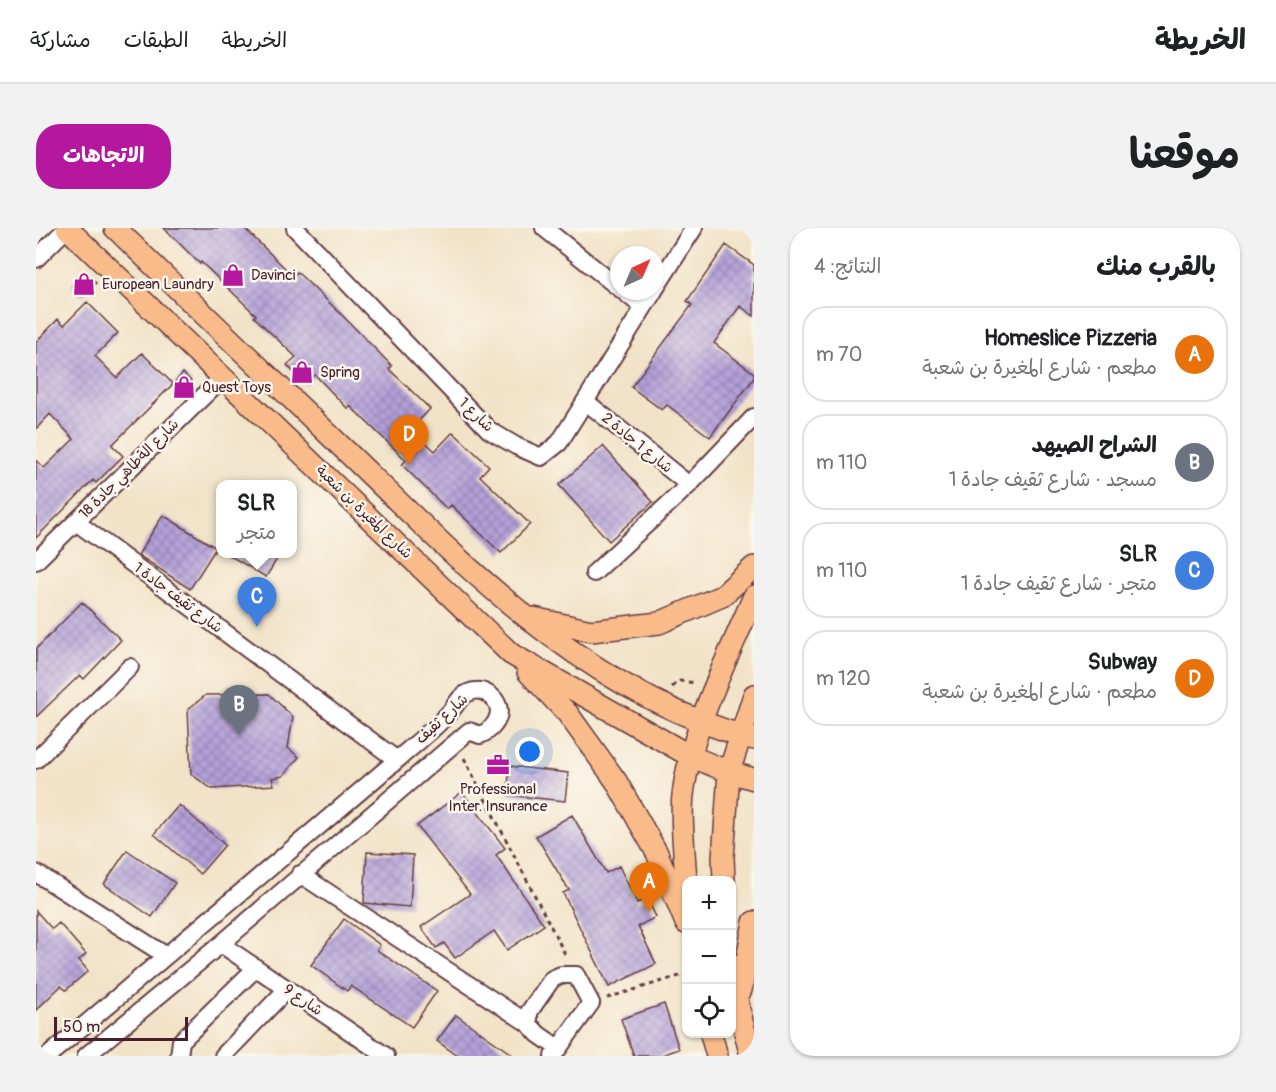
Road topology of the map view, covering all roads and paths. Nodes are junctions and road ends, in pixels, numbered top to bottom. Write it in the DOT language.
graph roads {
  1 [pos="67,228"];
  2 [pos="115,228"];
  3 [pos="295,228"];
  4 [pos="544,228"];
  5 [pos="694,228"];
  6 [pos="36,258"];
  7 [pos="664,274"];
  8 [pos="610,281"];
  9 [pos="634,300"];
  10 [pos="648,300"];
  11 [pos="643,307"];
  12 [pos="223,377"];
  13 [pos="585,401"];
  14 [pos="754,417"];
  15 [pos="689,484"];
  16 [pos="76,522"];
  17 [pos="36,561"];
  18 [pos="754,567"];
  19 [pos="594,573"];
  20 [pos="754,596"];
  21 [pos="524,616"];
  22 [pos="511,654"];
  23 [pos="130,667"];
  24 [pos="754,695"];
  25 [pos="701,721"];
  26 [pos="747,737"];
  27 [pos="456,741"];
  28 [pos="690,756"];
  29 [pos="36,760"];
  30 [pos="397,760"];
  31 [pos="729,772"];
  32 [pos="754,779"];
  33 [pos="36,873"];
  34 [pos="300,874"];
  35 [pos="687,876"];
  36 [pos="724,876"];
  37 [pos="682,912"];
  38 [pos="754,922"];
  39 [pos="221,944"];
  40 [pos="165,956"];
  41 [pos="256,968"];
  42 [pos="576,975"];
  43 [pos="682,976"];
  44 [pos="735,984"];
  45 [pos="287,989"];
  46 [pos="591,1003"];
  47 [pos="738,1005"];
  48 [pos="529,1024"];
  49 [pos="712,1038"];
  50 [pos="750,1041"];
  51 [pos="555,1052"];
  52 [pos="48,1056"];
  53 [pos="86,1056"];
  54 [pos="179,1056"];
  55 [pos="223,1056"];
  56 [pos="385,1056"];
  57 [pos="717,1056"];
  58 [pos="750,1056"];
  1 -- 6 [label="street"];
  1 -- 12 [label="main road, شارع المغيرة بن شعبة"];
  2 -- 21 [label="main road, شارع المغيرة بن شعبة"];
  3 -- 13 [label="street, شارع 1"];
  4 -- 8 [label="street"];
  5 -- 7 [label="street, شارع 1"];
  9 -- 11 [label="street"];
  10 -- 11 [label="street, شارع 1"];
  11 -- 13 [label="street, شارع 1"];
  12 -- 16 [label="street, شارع الةطاهي جادة 18"];
  12 -- 22 [label="main road, شارع المغيرة بن شعبة"];
  13 -- 15 [label="street, شارع 1 جادة 2"];
  14 -- 15 [label="street, شارع 1 جادة 2"];
  15 -- 19 [label="street, شارع 1 جادة 2"];
  16 -- 17 [label="street, شارع الةطاهي جادة 18"];
  16 -- 30 [label="street, شارع ثقيف جادة 1"];
  18 -- 21 [label="main road"];
  20 -- 25 [label="main road"];
  21 -- 25 [label="main road, شارع المغيرة بن شعبة"];
  22 -- 28 [label="main road, شارع المغيرة بن شعبة"];
  22 -- 37 [label="main road"];
  23 -- 29 [label="street"];
  24 -- 26 [label="main road"];
  25 -- 26 [label="main road, شارع المغيرة بن شعبة"];
  25 -- 28 [label="main road"];
  26 -- 31 [label="main road"];
  27 -- 30 [label="street, شارع ثقيف"];
  27 -- 34 [label="street, شارع ثقيف"];
  27 -- 42 [label="path"];
  28 -- 31 [label="main road, شارع المغيرة بن شعبة"];
  28 -- 35 [label="main road"];
  30 -- 40 [label="street, شارع ثقيف"];
  31 -- 32 [label="main road, شارع المغيرة بن شعبة"];
  31 -- 36 [label="main road"];
  33 -- 40 [label="street"];
  34 -- 39 [label="street, شارع ثقيف"];
  34 -- 48 [label="street"];
  38 -- 47 [label="main road"];
  39 -- 41 [label="street, شارع 9"];
  39 -- 53 [label="street, شارع ثقيف"];
  40 -- 52 [label="street, شارع ثقيف"];
  41 -- 45 [label="street, شارع 9"];
  41 -- 54 [label="street"];
  42 -- 46 [label="street"];
  42 -- 48 [label="street"];
  43 -- 46 [label="path"];
  44 -- 47 [label="main road"];
  45 -- 55 [label="street"];
  45 -- 56 [label="street, شارع 9"];
  46 -- 51 [label="street"];
  47 -- 50 [label="main road"];
  48 -- 51 [label="street"];
  49 -- 57 [label="main road"];
  50 -- 58 [label="main road"];
}
